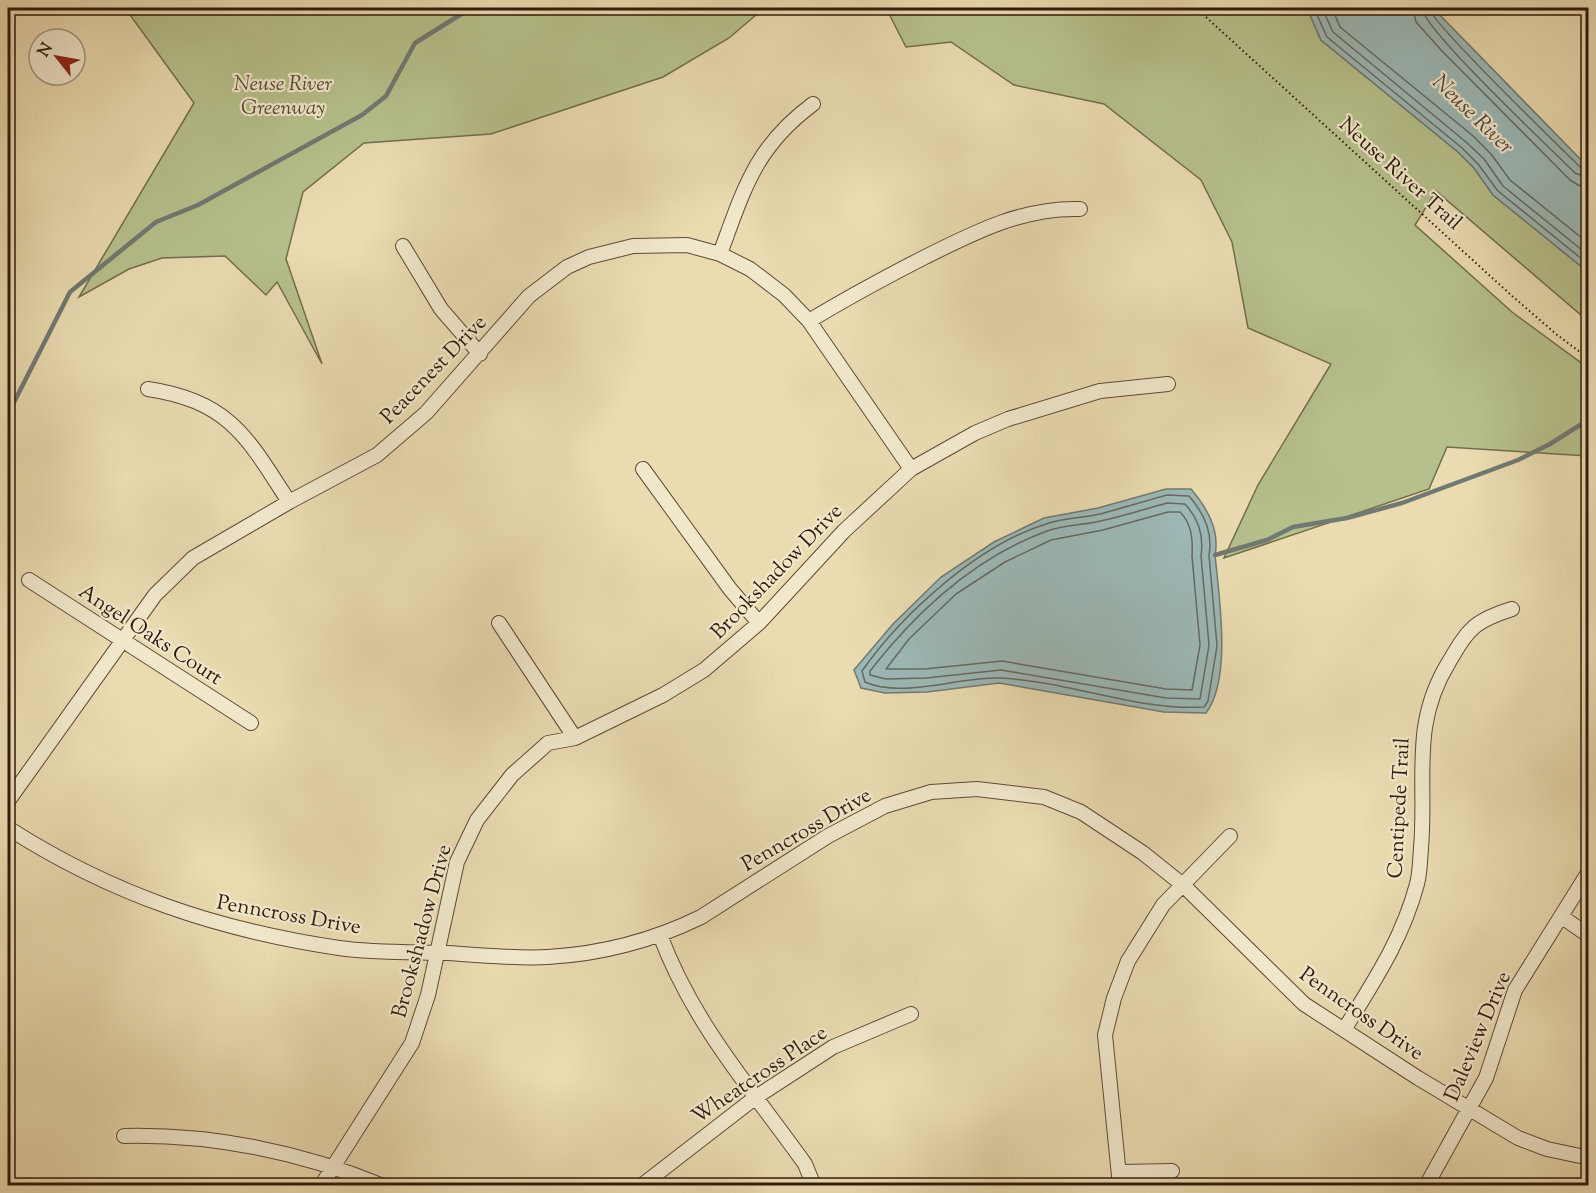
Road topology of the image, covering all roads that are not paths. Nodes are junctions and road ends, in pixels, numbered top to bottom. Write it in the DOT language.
graph roads {
  1 [pos="813,104"];
  2 [pos="1080,208"];
  3 [pos="403,246"];
  4 [pos="720,254"];
  5 [pos="809,321"];
  6 [pos="480,354"];
  7 [pos="1168,384"];
  8 [pos="147,389"];
  9 [pos="643,469"];
  10 [pos="911,469"];
  11 [pos="289,502"];
  12 [pos="29,580"];
  13 [pos="1512,609"];
  14 [pos="499,623"];
  15 [pos="759,623"];
  16 [pos="122,640"];
  17 [pos="251,723"];
  18 [pos="575,738"];
  19 [pos="8,801"];
  20 [pos="8,828"];
  21 [pos="1230,837"];
  22 [pos="1588,873"];
  23 [pos="1183,885"];
  24 [pos="1562,917"];
  25 [pos="660,934"];
  26 [pos="1588,935"];
  27 [pos="438,953"];
  28 [pos="911,1014"];
  29 [pos="1344,1030"];
  30 [pos="756,1097"];
  31 [pos="1470,1111"];
  32 [pos="124,1136"];
  33 [pos="1580,1156"];
  34 [pos="334,1165"];
  35 [pos="1172,1171"];
  36 [pos="1120,1179"];
  37 [pos="321,1185"];
  38 [pos="383,1185"];
  39 [pos="641,1185"];
  40 [pos="814,1185"];
  41 [pos="1426,1185"];
  1 -- 4 [label="street"];
  2 -- 5 [label="street"];
  3 -- 6 [label="street"];
  4 -- 5 [label="street, Peacenest Drive"];
  4 -- 6 [label="street, Peacenest Drive"];
  5 -- 10 [label="street, Peacenest Drive"];
  6 -- 11 [label="street, Peacenest Drive"];
  7 -- 10 [label="street, Brookshadow Drive"];
  8 -- 11 [label="street"];
  9 -- 15 [label="street"];
  10 -- 15 [label="street, Brookshadow Drive"];
  11 -- 16 [label="street, Peacenest Drive"];
  12 -- 16 [label="street, Angel Oaks Court"];
  13 -- 29 [label="street, Centipede Trail"];
  14 -- 18 [label="street"];
  15 -- 18 [label="street, Brookshadow Drive"];
  16 -- 17 [label="street, Angel Oaks Court"];
  16 -- 19 [label="street, Peacenest Drive"];
  18 -- 27 [label="street, Brookshadow Drive"];
  20 -- 27 [label="street, Penncross Drive"];
  21 -- 23 [label="street"];
  22 -- 24 [label="street, Daleview Drive"];
  23 -- 25 [label="street, Penncross Drive"];
  23 -- 29 [label="street, Penncross Drive"];
  23 -- 36 [label="street"];
  24 -- 26 [label="street"];
  24 -- 31 [label="street, Daleview Drive"];
  25 -- 27 [label="street, Penncross Drive"];
  25 -- 30 [label="street"];
  27 -- 34 [label="street, Brookshadow Drive"];
  28 -- 30 [label="street, Wheatcross Place"];
  29 -- 31 [label="street, Penncross Drive"];
  30 -- 39 [label="street, Wheatcross Place"];
  30 -- 40 [label="street"];
  31 -- 33 [label="street, Penncross Drive"];
  31 -- 41 [label="street, Daleview Drive"];
  32 -- 34 [label="street"];
  34 -- 37 [label="street, Brookshadow Drive"];
  34 -- 38 [label="street"];
  35 -- 36 [label="street"];
}
